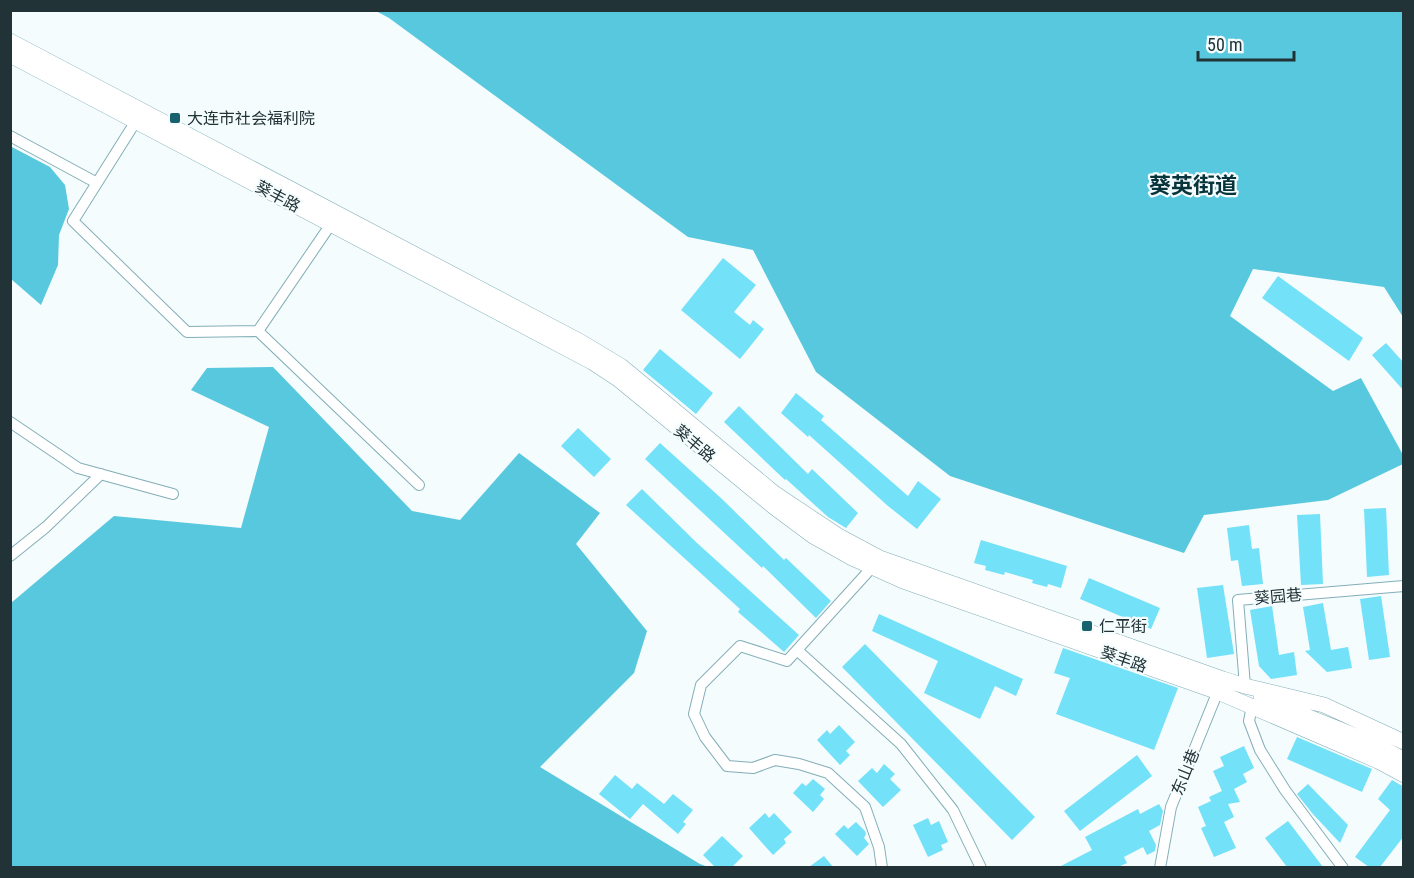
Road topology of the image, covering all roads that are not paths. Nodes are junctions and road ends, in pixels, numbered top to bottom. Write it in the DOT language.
graph roads {
  1 [pos="10,41"];
  2 [pos="10,55"];
  3 [pos="136,122"];
  4 [pos="10,136"];
  5 [pos="97,183"];
  6 [pos="331,224"];
  7 [pos="258,331"];
  8 [pos="10,422"];
  9 [pos="101,474"];
  10 [pos="418,485"];
  11 [pos="173,494"];
  12 [pos="10,556"];
  13 [pos="876,563"];
  14 [pos="1404,586"];
  15 [pos="797,650"];
  16 [pos="1220,686"];
  17 [pos="1245,686"];
  18 [pos="1252,706"];
  19 [pos="1404,742"];
  20 [pos="1404,760"];
  21 [pos="1404,775"];
  22 [pos="882,867"];
  23 [pos="981,867"];
  24 [pos="1160,867"];
  25 [pos="1343,867"];
  1 -- 13 [label="main road, 葵丰路"];
  2 -- 3 [label="main road, 葵丰路"];
  3 -- 5 [label="street"];
  3 -- 6 [label="main road, 葵丰路"];
  4 -- 5 [label="street"];
  5 -- 7 [label="street"];
  6 -- 7 [label="street"];
  6 -- 13 [label="main road, 葵丰路"];
  7 -- 10 [label="street"];
  8 -- 9 [label="street"];
  9 -- 11 [label="street"];
  9 -- 12 [label="street"];
  13 -- 15 [label="street"];
  13 -- 16 [label="main road, 葵丰路"];
  14 -- 17 [label="street, 葵园巷"];
  15 -- 22 [label="street"];
  15 -- 23 [label="street"];
  16 -- 17 [label="main road, 葵丰路"];
  16 -- 18 [label="main road, 葵丰路"];
  16 -- 20 [label="main road"];
  16 -- 24 [label="street, 东山巷"];
  17 -- 19 [label="main road, 葵丰路"];
  18 -- 21 [label="main road, 葵丰路"];
  18 -- 25 [label="street"];
}
